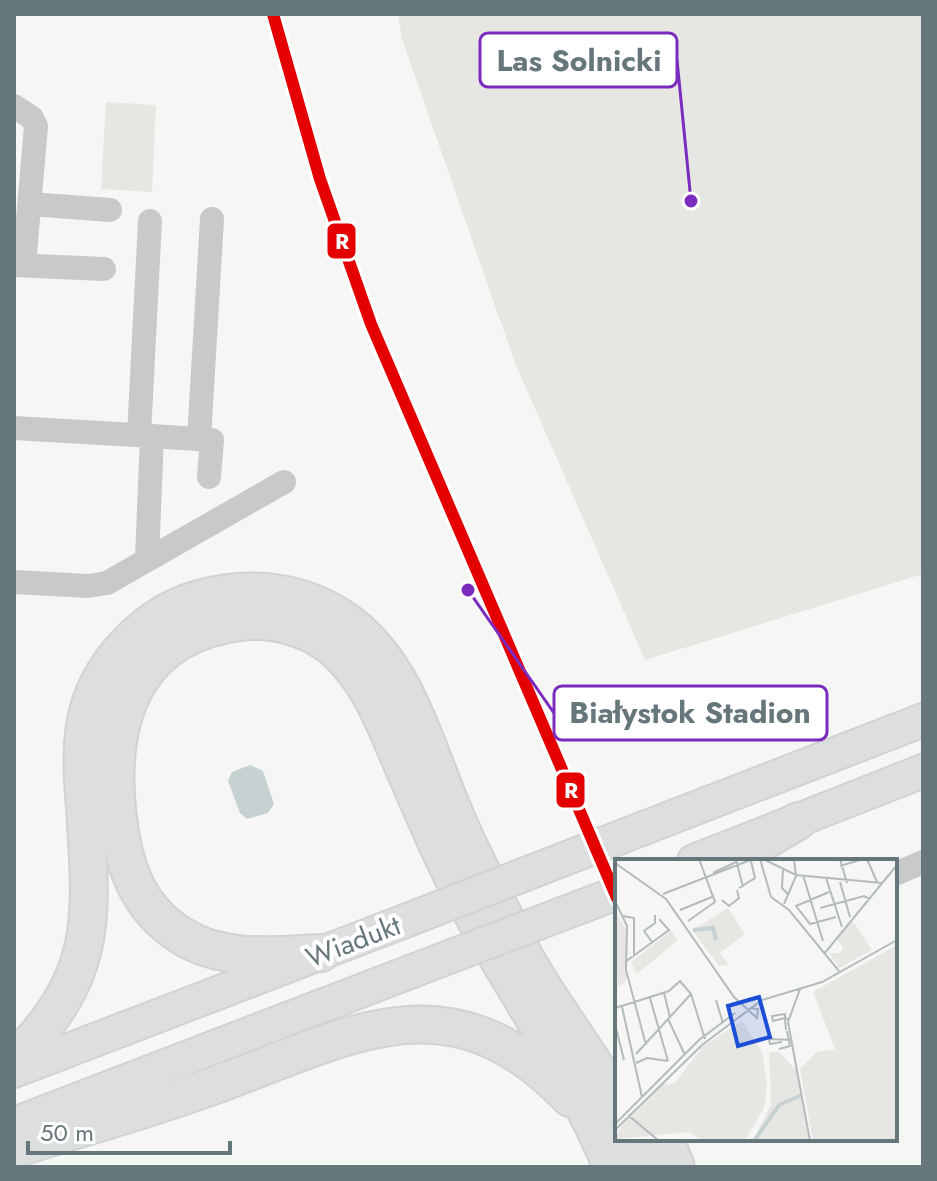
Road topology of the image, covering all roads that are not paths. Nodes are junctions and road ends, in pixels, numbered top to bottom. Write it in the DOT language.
graph roads {
  1 [pos="14,106"];
  2 [pos="30,204"];
  3 [pos="110,210"];
  4 [pos="212,219"];
  5 [pos="150,221"];
  6 [pos="19,265"];
  7 [pos="104,269"];
  8 [pos="14,428"];
  9 [pos="146,436"];
  10 [pos="199,439"];
  11 [pos="209,477"];
  12 [pos="284,482"];
  13 [pos="147,559"];
  14 [pos="14,582"];
  15 [pos="923,720"];
  16 [pos="923,771"];
  17 [pos="798,821"];
  18 [pos="714,858"];
  19 [pos="923,862"];
  20 [pos="897,873"];
  21 [pos="615,894"];
  22 [pos="321,953"];
  23 [pos="14,1060"];
  24 [pos="14,1071"];
  25 [pos="615,1101"];
  26 [pos="14,1124"];
  27 [pos="666,1141"];
  28 [pos="614,1147"];
  29 [pos="14,1149"];
  30 [pos="645,1167"];
  31 [pos="676,1167"];
  1 -- 2 [label="street"];
  2 -- 3 [label="street"];
  2 -- 6 [label="street"];
  4 -- 10 [label="street"];
  5 -- 9 [label="street"];
  6 -- 7 [label="street"];
  8 -- 9 [label="street"];
  9 -- 10 [label="street"];
  9 -- 13 [label="street"];
  10 -- 11 [label="street"];
  12 -- 13 [label="street"];
  13 -- 14 [label="street"];
  15 -- 22 [label="main road, Wiadukt, bridge"];
  16 -- 17 [label="main road"];
  17 -- 18 [label="main road"];
  19 -- 20 [label="street"];
  21 -- 26 [label="main road, Wiadukt, bridge"];
  22 -- 24 [label="main road, Wiadukt"];
  22 -- 28 [label="main road"];
  23 -- 25 [label="main road"];
  27 -- 31 [label="main road"];
  28 -- 29 [label="main road"];
  28 -- 30 [label="main road"];
}
